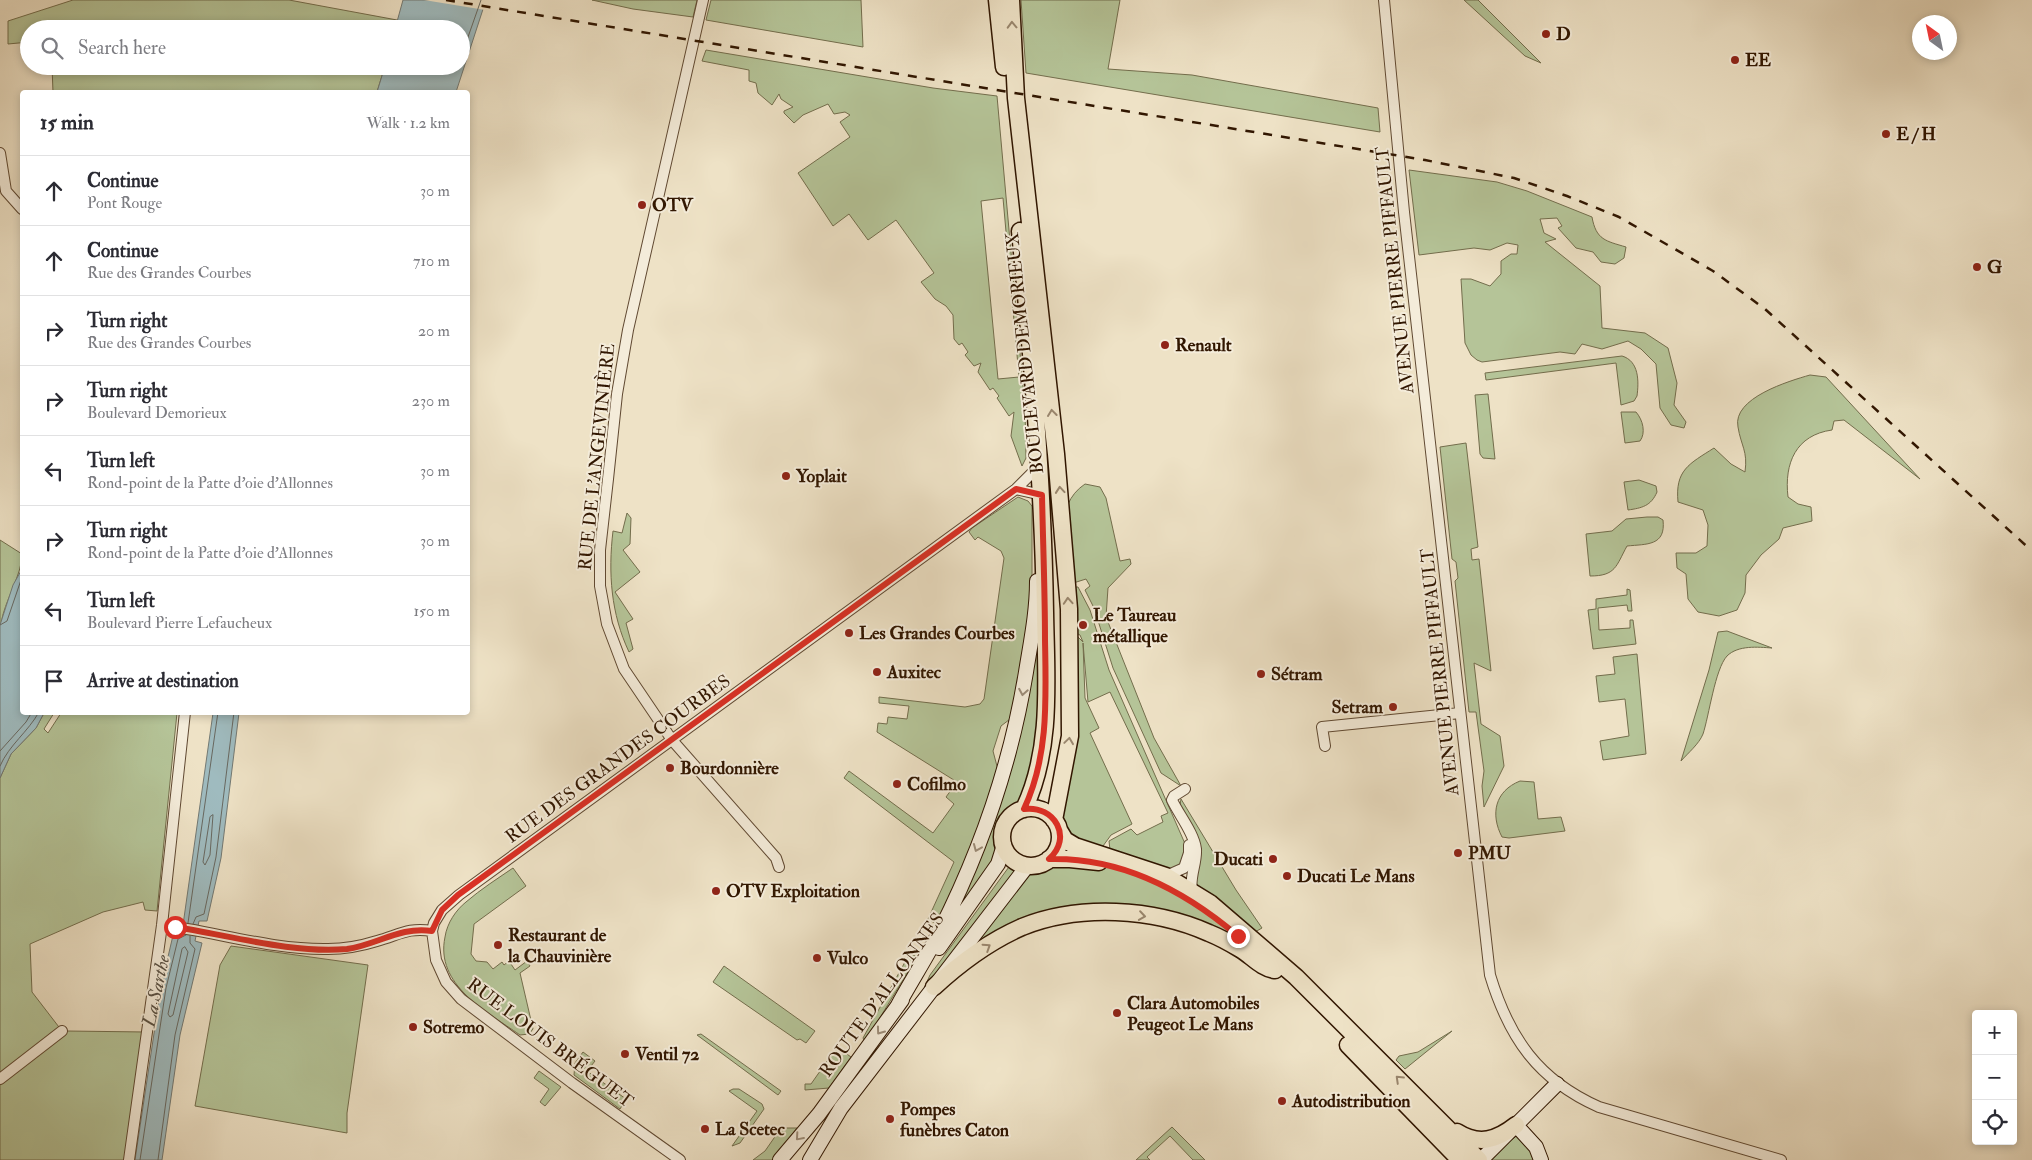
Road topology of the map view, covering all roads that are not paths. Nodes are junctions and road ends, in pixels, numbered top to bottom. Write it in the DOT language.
graph roads {
  1 [pos="703,0"];
  2 [pos="998,0"];
  3 [pos="1011,0"];
  4 [pos="1384,0"];
  5 [pos="0,153"];
  6 [pos="3,188"];
  7 [pos="20,206"];
  8 [pos="1037,415"];
  9 [pos="1035,470"];
  10 [pos="1016,489"];
  11 [pos="1039,494"];
  12 [pos="1460,713"];
  13 [pos="184,715"];
  14 [pos="672,740"];
  15 [pos="1325,746"];
  16 [pos="1185,789"];
  17 [pos="1024,809"];
  18 [pos="1183,823"];
  19 [pos="1057,825"];
  20 [pos="1004,845"];
  21 [pos="1049,859"];
  22 [pos="1028,865"];
  23 [pos="779,867"];
  24 [pos="1166,876"];
  25 [pos="1192,892"];
  26 [pos="162,926"];
  27 [pos="432,931"];
  28 [pos="1275,970"];
  29 [pos="934,987"];
  30 [pos="897,1007"];
  31 [pos="62,1030"];
  32 [pos="1372,1070"];
  33 [pos="0,1079"];
  34 [pos="1557,1084"];
  35 [pos="1516,1125"];
  36 [pos="1446,1126"];
  37 [pos="129,1160"];
  38 [pos="680,1160"];
  39 [pos="780,1160"];
  40 [pos="810,1160"];
  41 [pos="1451,1160"];
  42 [pos="1460,1160"];
  43 [pos="1480,1160"];
  44 [pos="1541,1160"];
  45 [pos="1781,1160"];
  1 -- 14 [label="street, RUE DE L'ANGEVINIÈRE"];
  2 -- 8 [label="main road, BOULEVARD DEMORIEUX"];
  19 -- 3 [label="main road, BOULEVARD DEMORIEUX, one-way"];
  4 -- 12 [label="street, AVENUE PIERRE PIFFAULT"];
  5 -- 6 [label="street"];
  6 -- 7 [label="street"];
  8 -- 9 [label="main road"];
  8 -- 11 [label="main road, BOULEVARD DEMORIEUX"];
  9 -- 10 [label="street, RUE DES GRANDES COURBES"];
  9 -- 11 [label="main road"];
  10 -- 11 [label="street"];
  10 -- 14 [label="street, RUE DES GRANDES COURBES"];
  11 -- 17 [label="main road, BOULEVARD DEMORIEUX"];
  11 -- 30 [label="main road, one-way"];
  12 -- 15 [label="street"];
  12 -- 34 [label="street, AVENUE PIERRE PIFFAULT"];
  13 -- 26 [label="street"];
  14 -- 23 [label="street, RUE DE L'ANGEVINIÈRE"];
  14 -- 27 [label="street, RUE DES GRANDES COURBES"];
  16 -- 18 [label="street"];
  17 -- 19 [label="main road"];
  17 -- 20 [label="main road"];
  18 -- 24 [label="street"];
  18 -- 25 [label="street"];
  19 -- 21 [label="main road"];
  19 -- 24 [label="main road"];
  20 -- 22 [label="main road"];
  20 -- 30 [label="main road, ROUTE D'ALLONNES"];
  21 -- 22 [label="main road"];
  21 -- 28 [label="main road"];
  22 -- 29 [label="main road, ROUTE D'ALLONNES"];
  24 -- 25 [label="main road"];
  36 -- 25 [label="main road, one-way"];
  26 -- 27 [label="street"];
  26 -- 37 [label="street"];
  27 -- 38 [label="street, RUE LOUIS BRÉGUET"];
  29 -- 28 [label="main road, one-way"];
  28 -- 32 [label="main road"];
  29 -- 40 [label="main road, ROUTE D'ALLONNES"];
  30 -- 39 [label="main road, ROUTE D'ALLONNES, one-way"];
  31 -- 33 [label="street"];
  32 -- 41 [label="main road"];
  32 -- 42 [label="main road"];
  34 -- 35 [label="main road"];
  34 -- 45 [label="street, AVENUE PIERRE PIFFAULT"];
  35 -- 36 [label="main road"];
  35 -- 43 [label="main road"];
  35 -- 44 [label="main road"];
  36 -- 43 [label="main road"];
}
